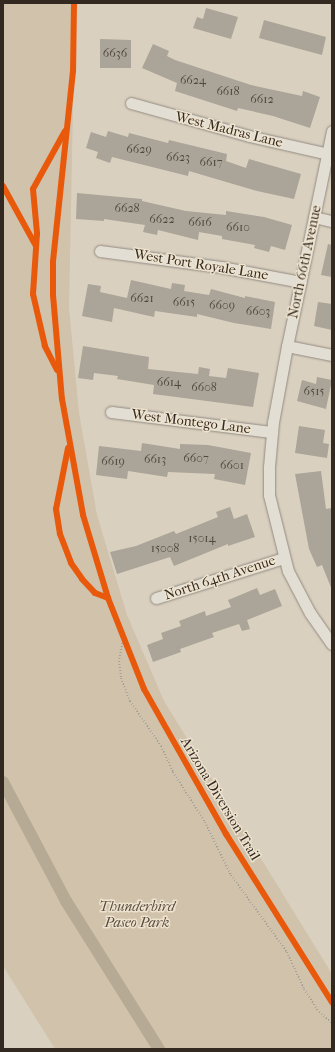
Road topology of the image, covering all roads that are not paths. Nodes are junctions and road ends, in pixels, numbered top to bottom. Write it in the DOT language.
graph roads {
  1 [pos="131,103"];
  2 [pos="332,131"];
  3 [pos="328,154"];
  4 [pos="314,216"];
  5 [pos="332,220"];
  6 [pos="100,251"];
  7 [pos="301,282"];
  8 [pos="287,346"];
  9 [pos="332,355"];
  10 [pos="111,412"];
  11 [pos="272,432"];
  12 [pos="284,558"];
  13 [pos="156,598"];
  14 [pos="332,644"];
  1 -- 3 [label="street, West Madras Lane"];
  2 -- 3 [label="street, North 66th Avenue"];
  3 -- 4 [label="street, North 66th Avenue"];
  4 -- 5 [label="street"];
  4 -- 7 [label="street, North 66th Avenue"];
  6 -- 7 [label="street, West Port Royale Lane"];
  7 -- 8 [label="street, North 66th Avenue"];
  8 -- 9 [label="street"];
  8 -- 11 [label="street, North 66th Avenue"];
  10 -- 11 [label="street, West Montego Lane"];
  11 -- 12 [label="street, North 66th Avenue"];
  12 -- 13 [label="street, North 64th Avenue"];
  12 -- 14 [label="street, North 66th Avenue"];
}
